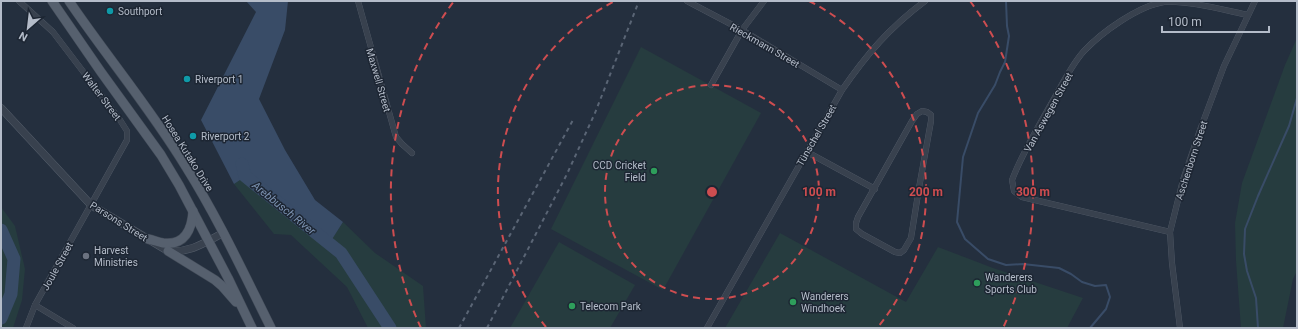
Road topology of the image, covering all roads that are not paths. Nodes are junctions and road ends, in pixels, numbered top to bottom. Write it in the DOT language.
graph roads {
  1 [pos="19,1"];
  2 [pos="45,1"];
  3 [pos="52,1"];
  4 [pos="70,1"];
  5 [pos="358,1"];
  6 [pos="687,1"];
  7 [pos="764,1"];
  8 [pos="925,1"];
  9 [pos="1255,1"];
  10 [pos="1248,15"];
  11 [pos="742,30"];
  12 [pos="101,72"];
  13 [pos="711,85"];
  14 [pos="842,90"];
  15 [pos="1,108"];
  16 [pos="807,152"];
  17 [pos="412,153"];
  18 [pos="875,189"];
  19 [pos="91,205"];
  20 [pos="193,210"];
  21 [pos="1170,232"];
  22 [pos="223,233"];
  23 [pos="148,239"];
  24 [pos="209,240"];
  25 [pos="168,251"];
  26 [pos="35,306"];
  27 [pos="244,311"];
  28 [pos="26,328"];
  29 [pos="73,328"];
  30 [pos="252,328"];
  31 [pos="271,328"];
  32 [pos="707,328"];
  33 [pos="1180,328"];
  1 -- 19 [label="street, Walter Street"];
  2 -- 12 [label="main road"];
  3 -- 12 [label="main road"];
  4 -- 22 [label="main road, Hosea Kutako Drive"];
  5 -- 17 [label="street, Maxwell Street"];
  6 -- 11 [label="street, Rieckmann Street"];
  7 -- 11 [label="street"];
  8 -- 14 [label="street, Tünschel Street"];
  9 -- 10 [label="street, Aschenborn Street"];
  10 -- 21 [label="street, Aschenborn Street"];
  10 -- 21 [label="street, Van Aswegen Street"];
  11 -- 13 [label="street"];
  11 -- 14 [label="street, Rieckmann Street"];
  12 -- 20 [label="main road"];
  14 -- 16 [label="street, Tünschel Street"];
  15 -- 19 [label="street, Parsons Street"];
  16 -- 18 [label="street"];
  16 -- 32 [label="street, Tünschel Street"];
  18 -- 18 [label="street"];
  19 -- 23 [label="street, Parsons Street"];
  19 -- 26 [label="street, Joule Street"];
  20 -- 23 [label="main road"];
  20 -- 24 [label="main road"];
  21 -- 33 [label="street, Aschenborn Street"];
  22 -- 24 [label="street"];
  22 -- 31 [label="main road, Hosea Kutako Drive"];
  23 -- 25 [label="street, Parsons Street"];
  24 -- 25 [label="street"];
  24 -- 27 [label="main road"];
  25 -- 27 [label="main road"];
  26 -- 28 [label="street, Joule Street"];
  26 -- 29 [label="street"];
  27 -- 30 [label="main road"];
}
